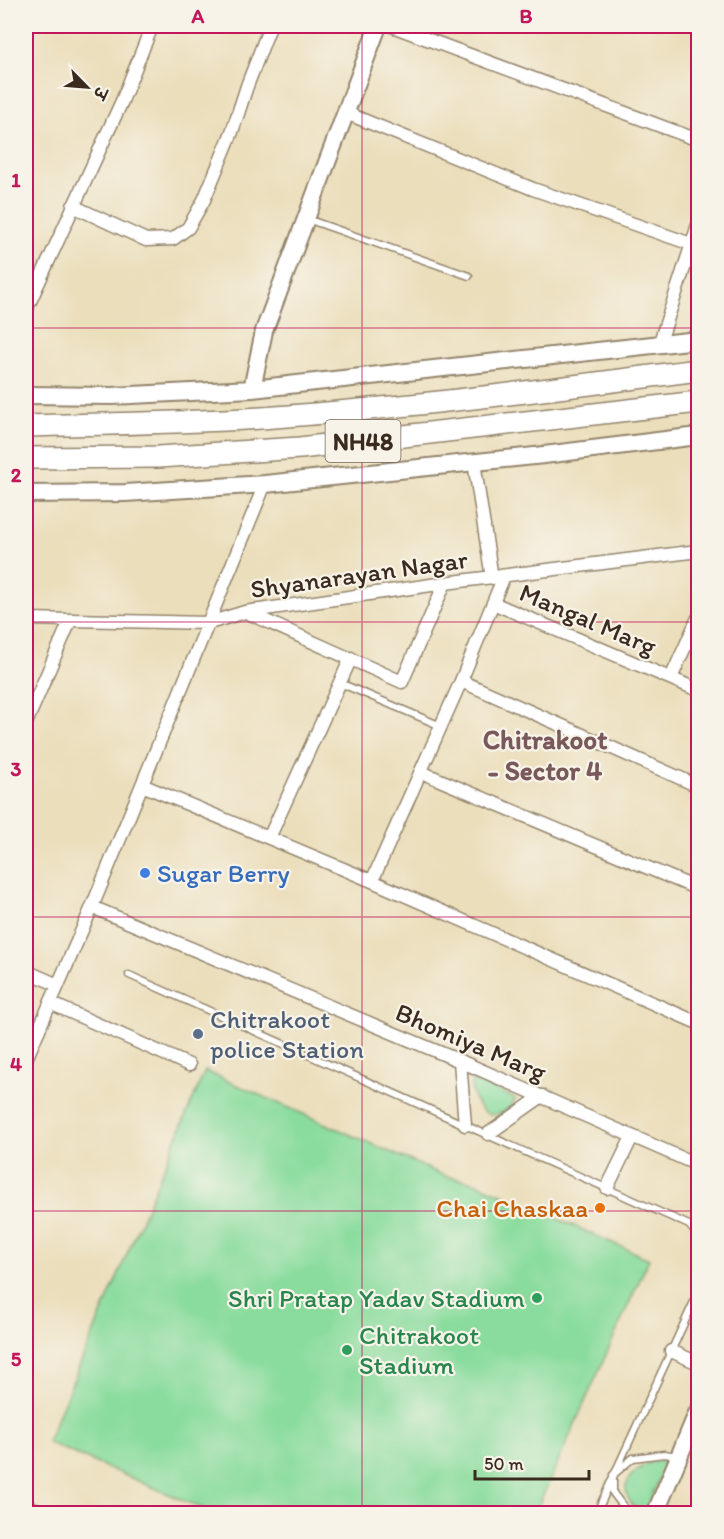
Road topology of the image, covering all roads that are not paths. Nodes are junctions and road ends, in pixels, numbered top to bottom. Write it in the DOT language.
graph roads {
  1 [pos="152,26"];
  2 [pos="378,26"];
  3 [pos="392,26"];
  4 [pos="686,26"];
  5 [pos="269,29"];
  6 [pos="699,30"];
  7 [pos="346,113"];
  8 [pos="699,140"];
  9 [pos="73,206"];
  10 [pos="306,219"];
  11 [pos="699,225"];
  12 [pos="691,244"];
  13 [pos="470,276"];
  14 [pos="26,310"];
  15 [pos="699,340"];
  16 [pos="659,345"];
  17 [pos="699,370"];
  18 [pos="252,389"];
  19 [pos="26,395"];
  20 [pos="699,402"];
  21 [pos="26,426"];
  22 [pos="699,436"];
  23 [pos="26,458"];
  24 [pos="474,462"];
  25 [pos="265,484"];
  26 [pos="26,494"];
  27 [pos="699,551"];
  28 [pos="498,577"];
  29 [pos="445,583"];
  30 [pos="493,603"];
  31 [pos="245,612"];
  32 [pos="699,618"];
  33 [pos="26,619"];
  34 [pos="70,621"];
  35 [pos="209,623"];
  36 [pos="351,658"];
  37 [pos="670,678"];
  38 [pos="461,681"];
  39 [pos="340,683"];
  40 [pos="699,690"];
  41 [pos="28,710"];
  42 [pos="26,723"];
  43 [pos="441,726"];
  44 [pos="421,771"];
  45 [pos="697,782"];
  46 [pos="142,785"];
  47 [pos="269,838"];
  48 [pos="372,881"];
  49 [pos="699,890"];
  50 [pos="92,907"];
  51 [pos="26,971"];
  52 [pos="129,975"];
  53 [pos="58,985"];
  54 [pos="50,1003"];
  55 [pos="699,1023"];
  56 [pos="26,1059"];
  57 [pos="460,1061"];
  58 [pos="189,1065"];
  59 [pos="542,1096"];
  60 [pos="465,1125"];
  61 [pos="488,1134"];
  62 [pos="632,1137"];
  63 [pos="699,1166"];
  64 [pos="607,1188"];
  65 [pos="699,1236"];
  66 [pos="699,1293"];
  67 [pos="671,1351"];
  68 [pos="699,1363"];
  69 [pos="699,1411"];
  70 [pos="679,1456"];
  71 [pos="613,1475"];
  72 [pos="26,1502"];
  73 [pos="54,1514"];
  74 [pos="596,1514"];
  75 [pos="629,1514"];
  76 [pos="655,1514"];
  1 -- 9 [label="street"];
  2 -- 7 [label="street"];
  3 -- 8 [label="street"];
  4 -- 6 [label="street"];
  5 -- 9 [label="street"];
  7 -- 10 [label="street"];
  7 -- 12 [label="street"];
  9 -- 14 [label="street"];
  10 -- 13 [label="lane"];
  10 -- 18 [label="street"];
  11 -- 12 [label="street"];
  12 -- 16 [label="street"];
  15 -- 16 [label="street"];
  16 -- 18 [label="street"];
  17 -- 21 [label="highway, NH48"];
  18 -- 19 [label="street"];
  20 -- 23 [label="highway, NH48"];
  22 -- 24 [label="street"];
  24 -- 25 [label="street"];
  24 -- 28 [label="street"];
  25 -- 26 [label="street"];
  25 -- 35 [label="street"];
  27 -- 28 [label="street, Shyanarayan Nagar"];
  28 -- 29 [label="street, Shyanarayan Nagar"];
  28 -- 30 [label="street"];
  29 -- 31 [label="street, Shyanarayan Nagar"];
  29 -- 36 [label="street"];
  30 -- 37 [label="street, Mangal Marg"];
  30 -- 38 [label="street"];
  31 -- 35 [label="street, Shyanarayan Nagar"];
  31 -- 36 [label="street"];
  32 -- 37 [label="street"];
  33 -- 34 [label="street, Shyanarayan Nagar"];
  34 -- 35 [label="street, Shyanarayan Nagar"];
  34 -- 41 [label="street"];
  35 -- 46 [label="street"];
  36 -- 39 [label="street"];
  37 -- 40 [label="street, Mangal Marg"];
  38 -- 43 [label="street"];
  38 -- 45 [label="street"];
  39 -- 43 [label="lane"];
  39 -- 47 [label="street"];
  41 -- 42 [label="street"];
  43 -- 44 [label="street"];
  44 -- 48 [label="street"];
  44 -- 49 [label="street"];
  46 -- 47 [label="street"];
  46 -- 50 [label="street"];
  47 -- 48 [label="street"];
  48 -- 55 [label="street"];
  50 -- 53 [label="street"];
  50 -- 57 [label="street, Bhomiya Marg"];
  51 -- 53 [label="street"];
  52 -- 60 [label="lane"];
  53 -- 54 [label="street"];
  54 -- 56 [label="street"];
  54 -- 58 [label="street"];
  57 -- 59 [label="street, Bhomiya Marg"];
  57 -- 60 [label="street"];
  59 -- 61 [label="street"];
  59 -- 62 [label="street, Bhomiya Marg"];
  60 -- 61 [label="lane"];
  61 -- 64 [label="lane"];
  62 -- 63 [label="street, Bhomiya Marg"];
  62 -- 64 [label="street"];
  64 -- 65 [label="lane"];
  66 -- 67 [label="lane"];
  67 -- 68 [label="street"];
  67 -- 71 [label="lane"];
  69 -- 70 [label="street"];
  70 -- 71 [label="lane"];
  70 -- 76 [label="street"];
  71 -- 74 [label="lane"];
  71 -- 75 [label="lane"];
  72 -- 73 [label="lane"];
}
